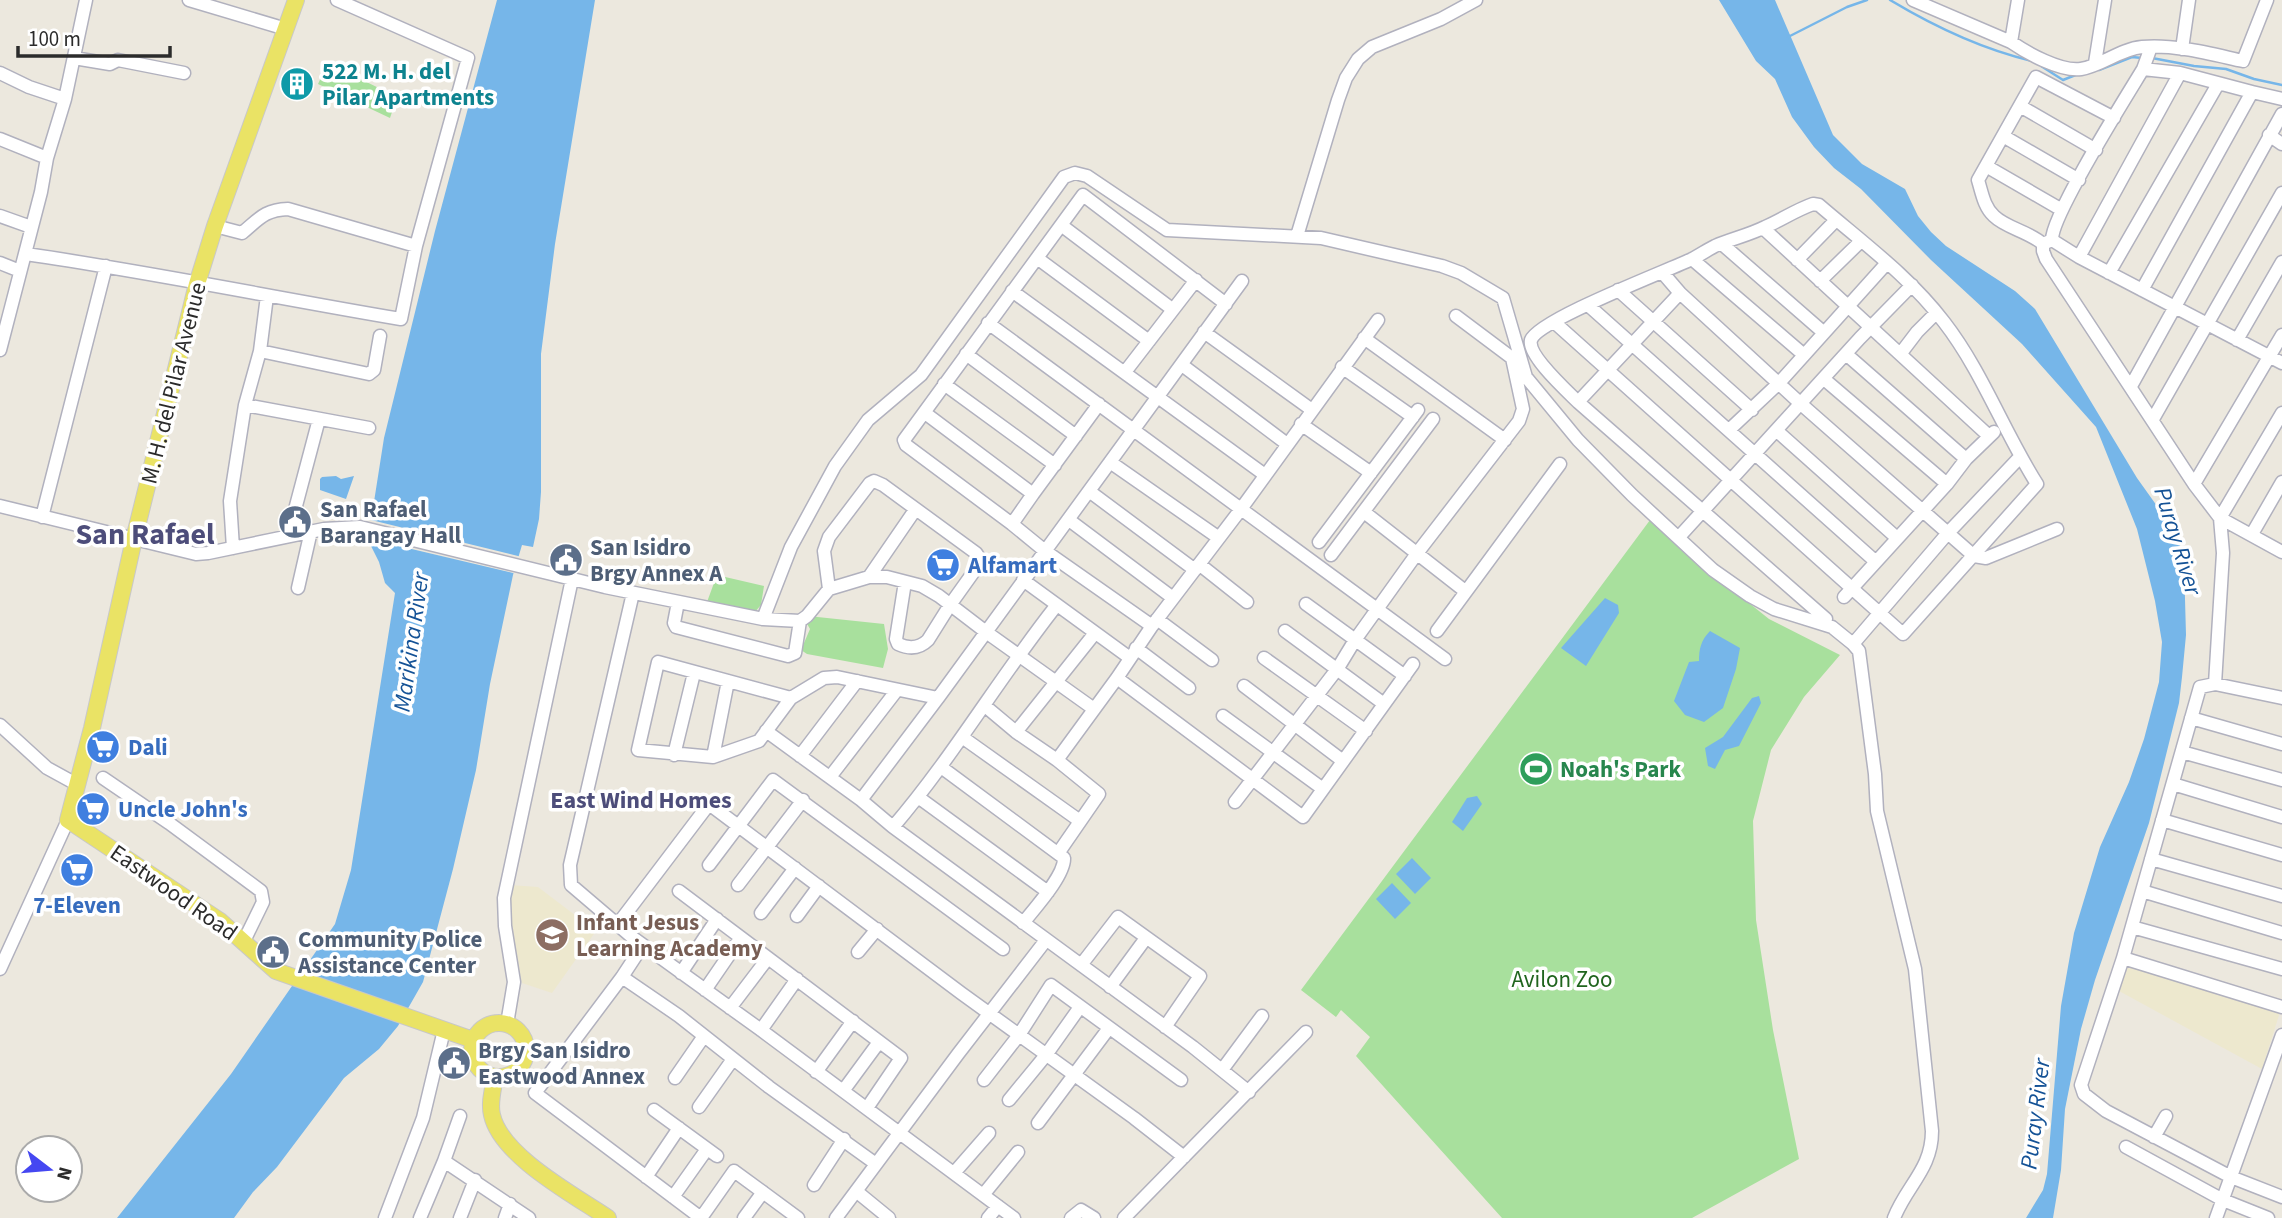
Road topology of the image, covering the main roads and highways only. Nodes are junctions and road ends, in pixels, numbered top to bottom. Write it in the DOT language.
graph roads {
  1 [pos="296,0"];
  2 [pos="68,820"];
  3 [pos="473,1040"];
  4 [pos="495,1077"];
  5 [pos="592,1213"];
  6 [pos="608,1218"];
  1 -- 2 [label="main road, M. H. del Pilar Avenue"];
  2 -- 3 [label="main road, Eastwood Road"];
  3 -- 4 [label="main road"];
  3 -- 4 [label="main road"];
  4 -- 5 [label="main road"];
  5 -- 6 [label="main road"];
}
